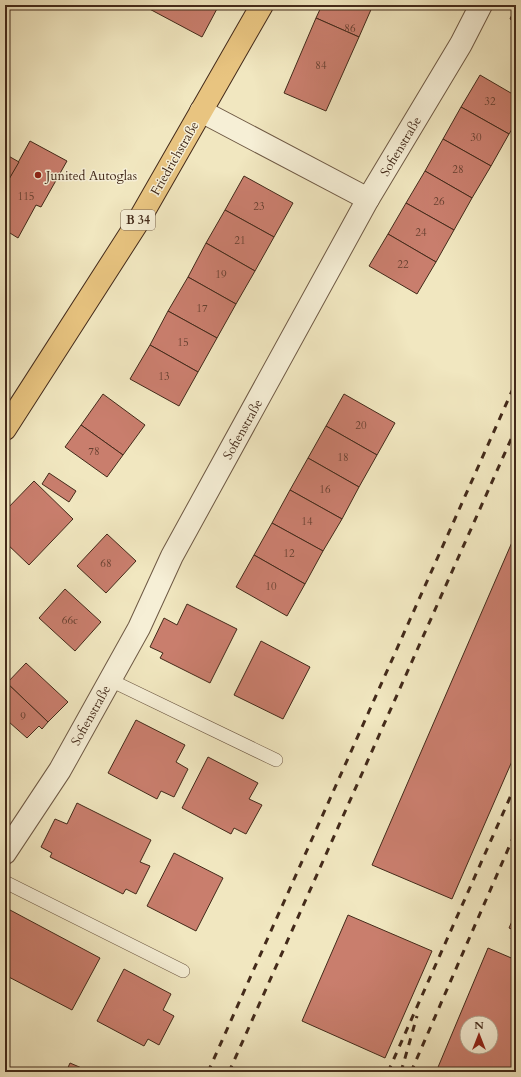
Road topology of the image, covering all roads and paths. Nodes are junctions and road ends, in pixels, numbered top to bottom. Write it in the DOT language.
graph roads {
  1 [pos="262,5"];
  2 [pos="481,5"];
  3 [pos="201,111"];
  4 [pos="368,199"];
  5 [pos="5,429"];
  6 [pos="110,680"];
  7 [pos="276,760"];
  8 [pos="5,853"];
  9 [pos="5,882"];
  10 [pos="183,971"];
  1 -- 3 [label="main road, Friedrichstraße / B 34"];
  2 -- 4 [label="street, Sofienstraße"];
  3 -- 4 [label="street"];
  3 -- 5 [label="main road, Friedrichstraße / B 34"];
  4 -- 6 [label="street, Sofienstraße"];
  6 -- 7 [label="lane"];
  6 -- 8 [label="street, Sofienstraße"];
  9 -- 10 [label="lane"];
}
